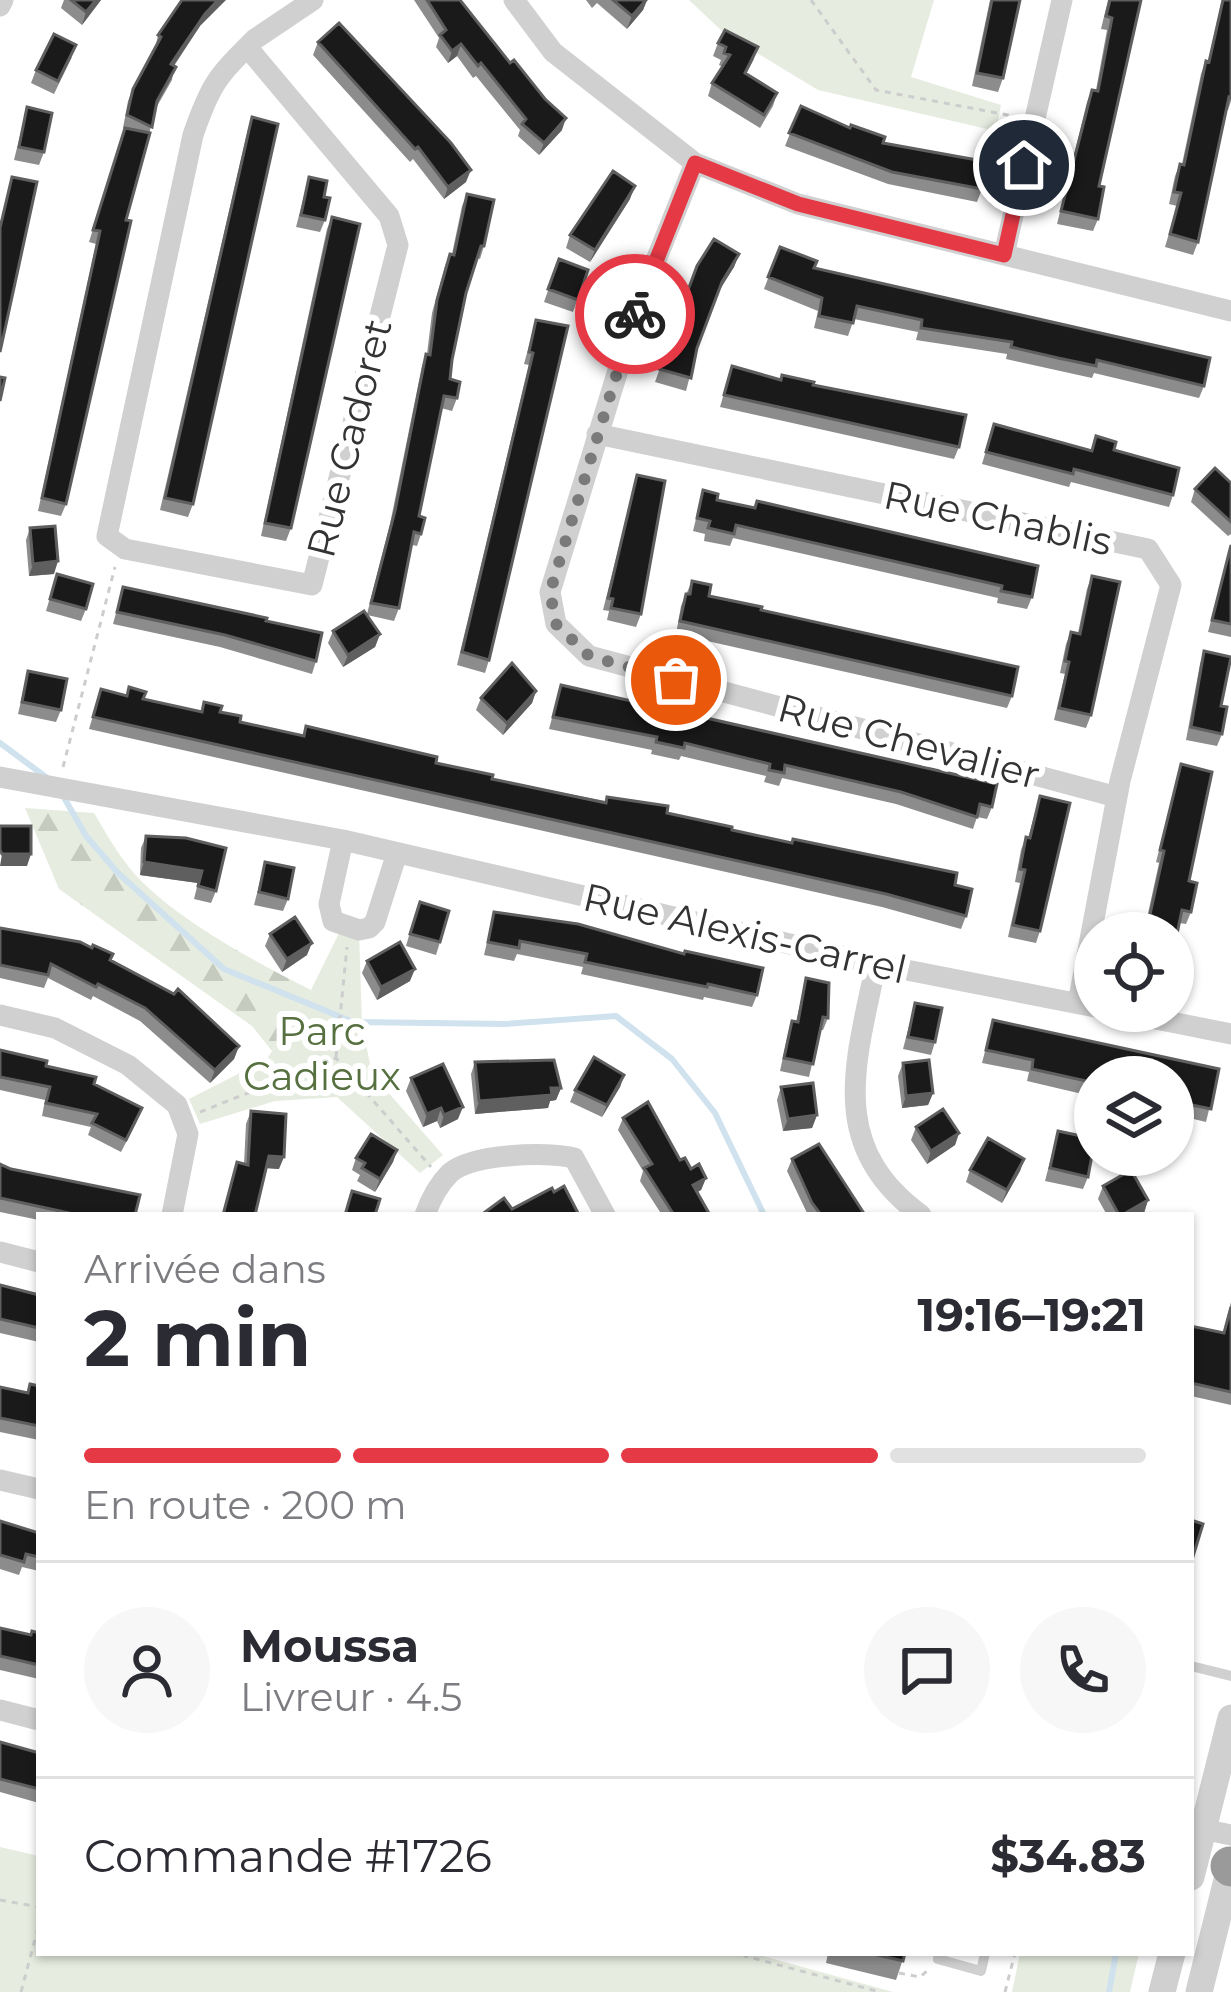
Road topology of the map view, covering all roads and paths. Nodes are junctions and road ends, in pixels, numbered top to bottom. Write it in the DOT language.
graph roads {
  1 [pos="314,0"];
  2 [pos="514,0"];
  3 [pos="812,0"];
  4 [pos="1062,0"];
  5 [pos="248,47"];
  6 [pos="1034,120"];
  7 [pos="695,163"];
  8 [pos="1004,255"];
  9 [pos="1231,311"];
  10 [pos="598,434"];
  11 [pos="120,546"];
  12 [pos="0,777"];
  13 [pos="58,787"];
  14 [pos="1117,797"];
  15 [pos="343,840"];
  16 [pos="397,853"];
  17 [pos="1100,912"];
  18 [pos="349,928"];
  19 [pos="876,964"];
  20 [pos="1074,1003"];
  21 [pos="0,1016"];
  22 [pos="1194,1027"];
  23 [pos="1231,1034"];
  24 [pos="336,1058"];
  25 [pos="183,1119"];
  26 [pos="444,1181"];
  27 [pos="173,1212"];
  28 [pos="427,1212"];
  29 [pos="603,1212"];
  30 [pos="917,1212"];
  31 [pos="0,1252"];
  32 [pos="36,1261"];
  33 [pos="0,1480"];
  34 [pos="36,1488"];
  35 [pos="1194,1667"];
  36 [pos="1231,1676"];
  37 [pos="0,1710"];
  38 [pos="1231,1718"];
  39 [pos="36,1719"];
  40 [pos="1211,1853"];
  41 [pos="0,1900"];
  42 [pos="36,1906"];
  43 [pos="36,1935"];
  44 [pos="745,1956"];
  45 [pos="938,1956"];
  46 [pos="984,1956"];
  47 [pos="1014,1956"];
  48 [pos="1171,1956"];
  49 [pos="898,1973"];
  50 [pos="920,1978"];
  51 [pos="21,1992"];
  52 [pos="880,1992"];
  53 [pos="1006,1992"];
  54 [pos="1162,1992"];
  55 [pos="1199,1992"];
  1 -- 5 [label="street"];
  2 -- 7 [label="street"];
  3 -- 6 [label="path"];
  4 -- 6 [label="street"];
  5 -- 11 [label="street"];
  5 -- 11 [label="street, Rue Cadoret"];
  6 -- 8 [label="street"];
  7 -- 8 [label="street"];
  7 -- 10 [label="street, Rue Chevalier"];
  8 -- 9 [label="street"];
  10 -- 14 [label="street, Rue Chevalier"];
  10 -- 14 [label="street, Rue Chablis"];
  11 -- 13 [label="path"];
  12 -- 13 [label="street, Rue Alexis-Carrel"];
  13 -- 15 [label="street, Rue Alexis-Carrel"];
  14 -- 17 [label="street, Rue Chablis"];
  15 -- 16 [label="street, Rue Alexis-Carrel"];
  15 -- 18 [label="street"];
  16 -- 18 [label="street"];
  16 -- 19 [label="street, Rue Alexis-Carrel"];
  18 -- 24 [label="path"];
  19 -- 20 [label="street, Rue Alexis-Carrel"];
  19 -- 30 [label="street"];
  21 -- 25 [label="street"];
  22 -- 23 [label="street"];
  24 -- 25 [label="path"];
  24 -- 26 [label="path"];
  25 -- 27 [label="street"];
  26 -- 28 [label="street"];
  26 -- 29 [label="street"];
  31 -- 32 [label="street"];
  33 -- 34 [label="street"];
  35 -- 36 [label="lane"];
  37 -- 39 [label="street"];
  38 -- 40 [label="street"];
  40 -- 55 [label="street"];
  41 -- 42 [label="path"];
  43 -- 51 [label="path"];
  44 -- 52 [label="path"];
  45 -- 46 [label="lane"];
  47 -- 53 [label="path"];
  48 -- 54 [label="street"];
  49 -- 50 [label="path"];
}
